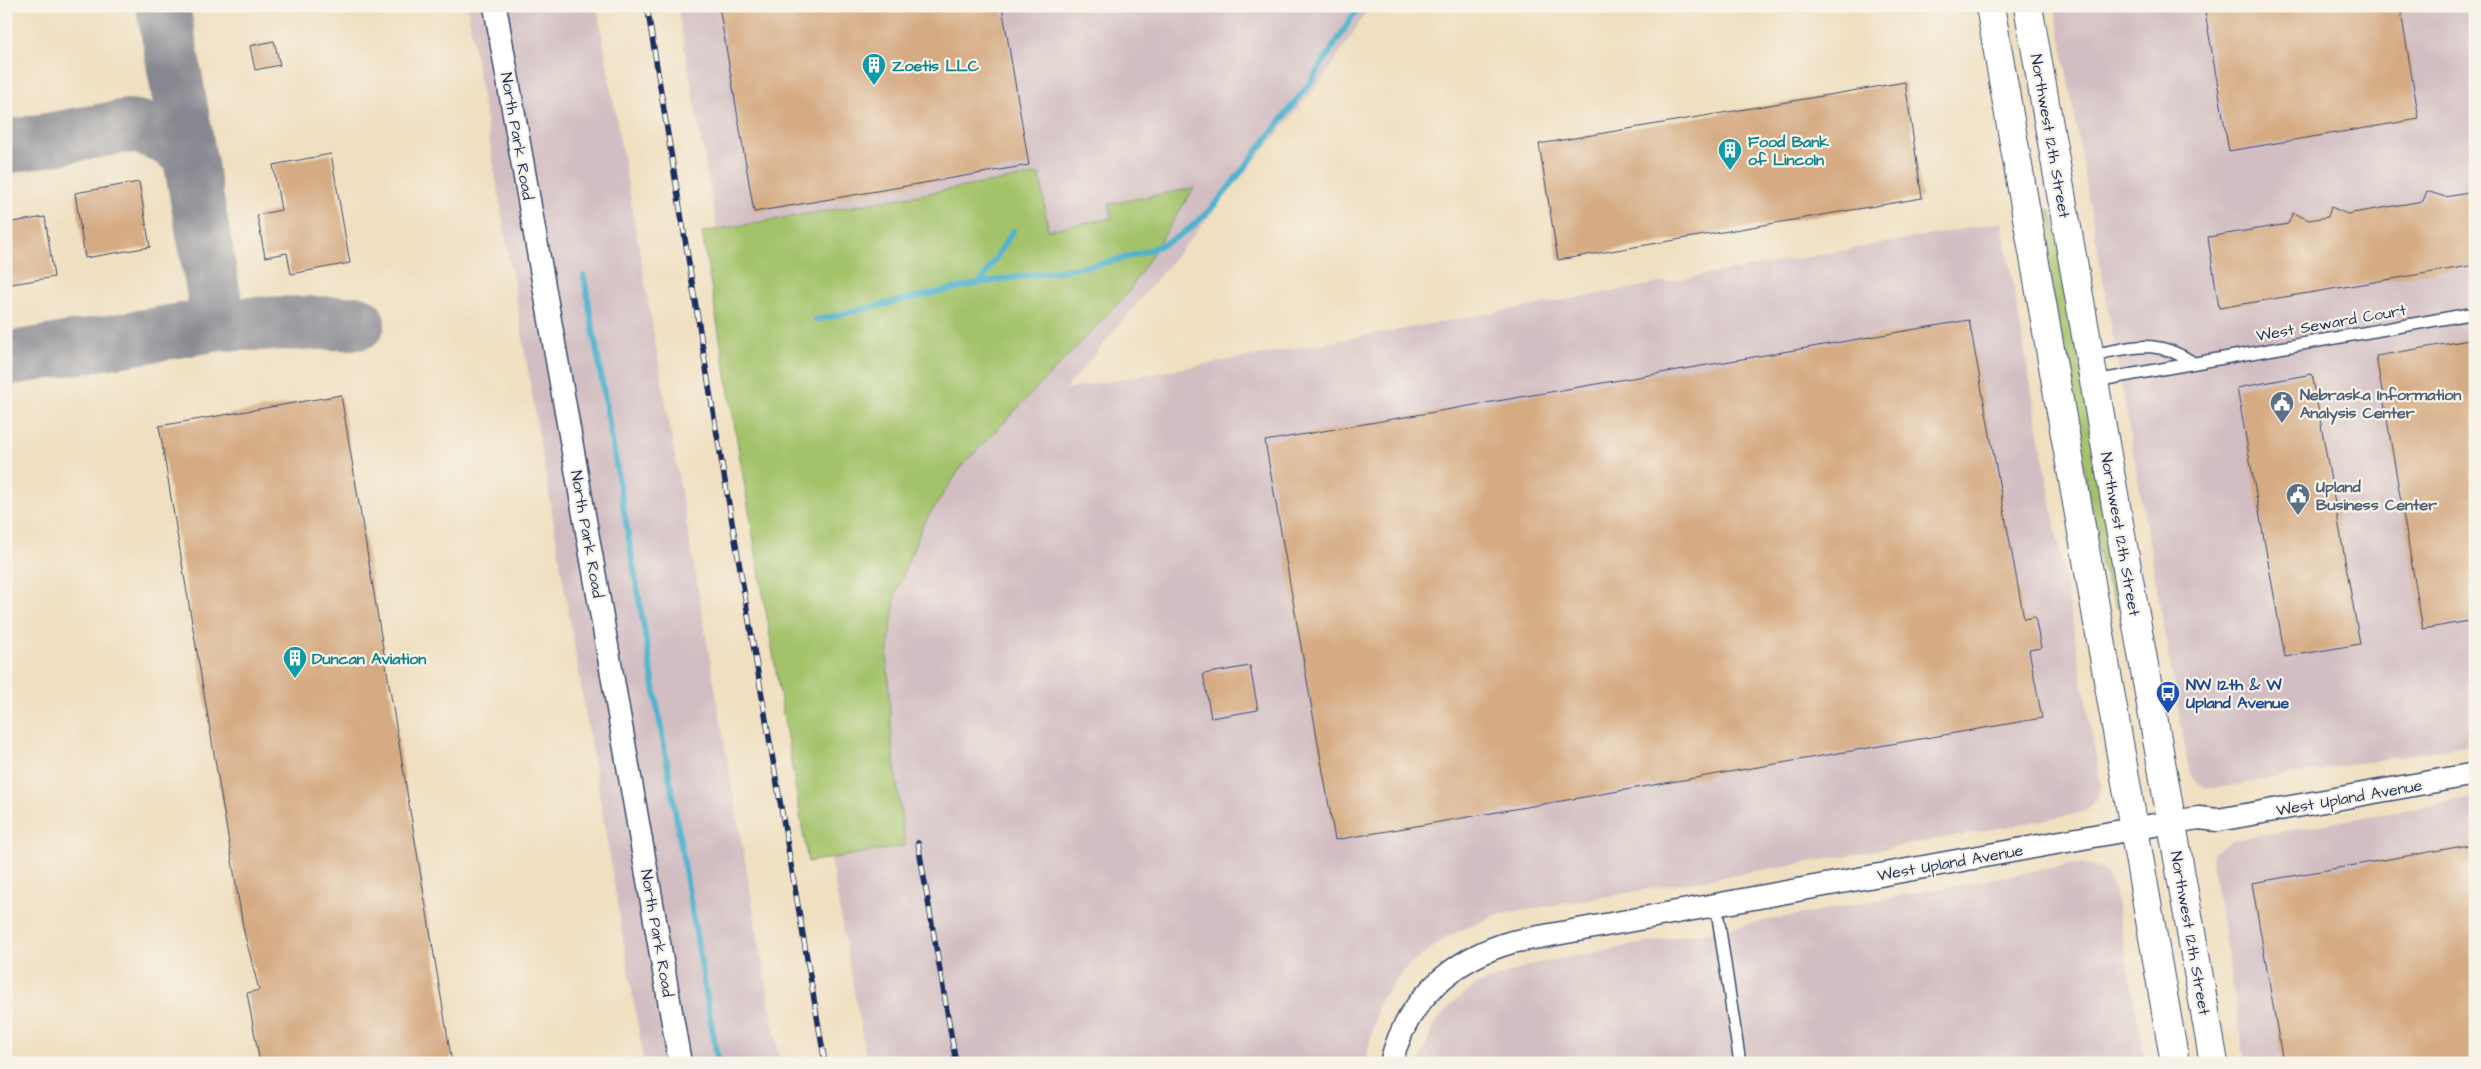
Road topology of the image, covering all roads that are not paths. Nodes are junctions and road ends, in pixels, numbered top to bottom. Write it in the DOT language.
graph roads {
  1 [pos="495,6"];
  2 [pos="1990,6"];
  3 [pos="2028,6"];
  4 [pos="2475,313"];
  5 [pos="2194,364"];
  6 [pos="2093,368"];
  7 [pos="2475,774"];
  8 [pos="2171,822"];
  9 [pos="2134,830"];
  10 [pos="1716,904"];
  11 [pos="680,1063"];
  12 [pos="1391,1063"];
  13 [pos="1740,1063"];
  14 [pos="2175,1063"];
  15 [pos="2214,1063"];
  1 -- 11 [label="street, North Park Road"];
  2 -- 9 [label="main road"];
  3 -- 6 [label="main road, Northwest 12th Street"];
  4 -- 5 [label="lane, West Seward Court"];
  5 -- 6 [label="lane, West Seward Court"];
  5 -- 6 [label="lane"];
  6 -- 8 [label="main road, Northwest 12th Street"];
  7 -- 8 [label="street, West Upland Avenue"];
  8 -- 9 [label="street, West Upland Avenue"];
  8 -- 15 [label="main road, Northwest 12th Street"];
  9 -- 10 [label="street, West Upland Avenue"];
  9 -- 14 [label="main road"];
  10 -- 12 [label="street, West Upland Avenue"];
  10 -- 13 [label="lane"];
}
